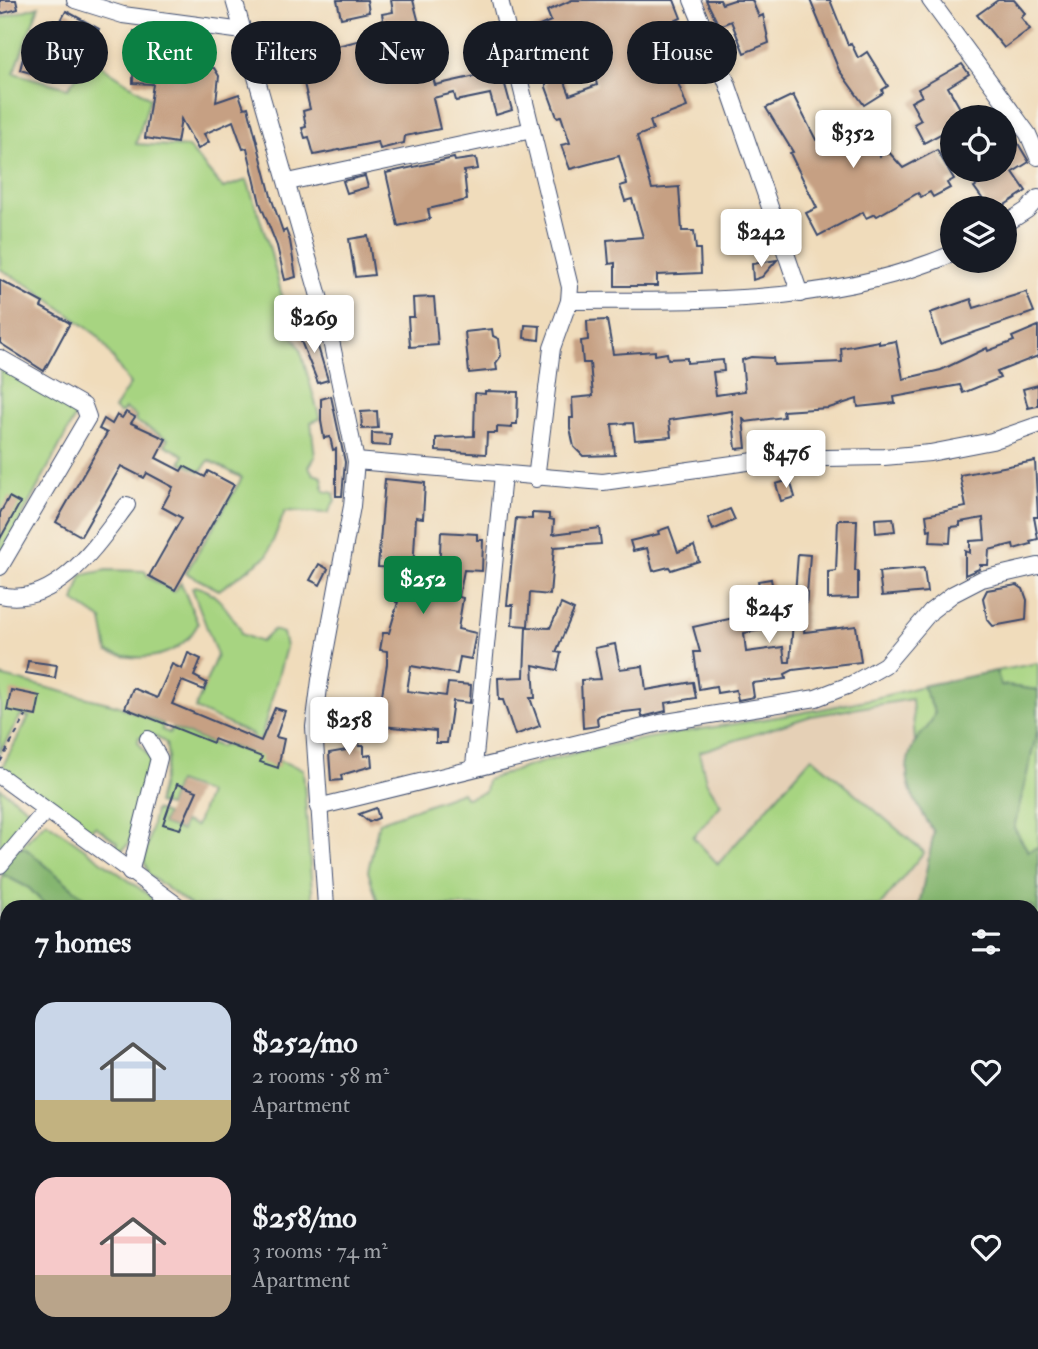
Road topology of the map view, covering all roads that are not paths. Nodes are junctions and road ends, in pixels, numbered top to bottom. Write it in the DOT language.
graph roads {
  1 [pos="75,0"];
  2 [pos="234,0"];
  3 [pos="500,0"];
  4 [pos="692,0"];
  5 [pos="930,0"];
  6 [pos="240,21"];
  7 [pos="231,28"];
  8 [pos="259,84"];
  9 [pos="532,130"];
  10 [pos="1038,157"];
  11 [pos="288,182"];
  12 [pos="1038,198"];
  13 [pos="1017,217"];
  14 [pos="940,259"];
  15 [pos="800,294"];
  16 [pos="569,302"];
  17 [pos="0,359"];
  18 [pos="1038,425"];
  19 [pos="356,461"];
  20 [pos="503,475"];
  21 [pos="536,479"];
  22 [pos="127,505"];
  23 [pos="1038,566"];
  24 [pos="0,567"];
  25 [pos="0,595"];
  26 [pos="148,739"];
  27 [pos="474,766"];
  28 [pos="0,776"];
  29 [pos="318,807"];
  30 [pos="46,810"];
  31 [pos="0,865"];
  32 [pos="130,873"];
  33 [pos="169,900"];
  34 [pos="326,900"];
  1 -- 7 [label="street"];
  2 -- 6 [label="street"];
  3 -- 9 [label="street"];
  4 -- 15 [label="street"];
  5 -- 10 [label="street"];
  8 -- 11 [label="street"];
  9 -- 11 [label="street"];
  9 -- 16 [label="street"];
  11 -- 19 [label="street"];
  12 -- 13 [label="street"];
  14 -- 15 [label="street"];
  15 -- 16 [label="street"];
  16 -- 21 [label="street"];
  17 -- 24 [label="street"];
  18 -- 21 [label="street"];
  19 -- 20 [label="street"];
  19 -- 29 [label="street"];
  20 -- 21 [label="street"];
  20 -- 27 [label="street"];
  22 -- 25 [label="street"];
  23 -- 27 [label="street"];
  26 -- 32 [label="street"];
  27 -- 29 [label="street"];
  28 -- 30 [label="street"];
  29 -- 34 [label="street"];
  30 -- 31 [label="street"];
  30 -- 32 [label="street"];
  32 -- 33 [label="street"];
}
